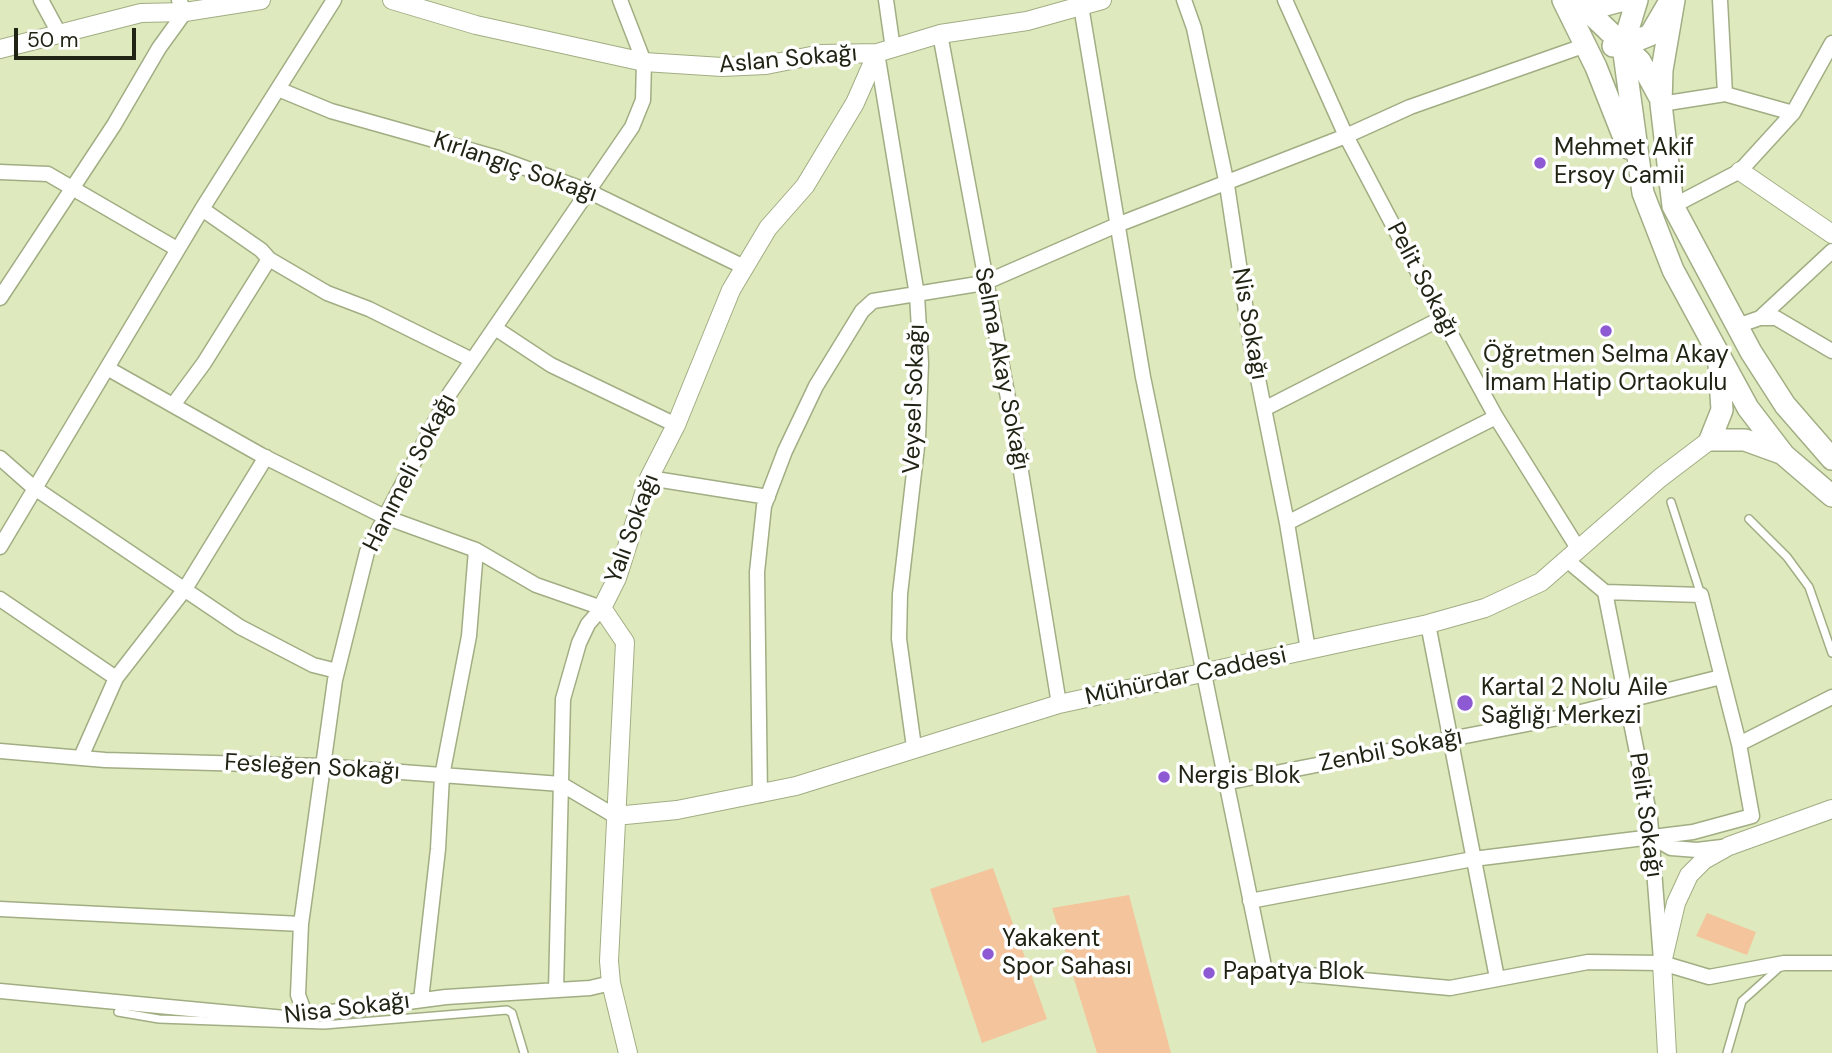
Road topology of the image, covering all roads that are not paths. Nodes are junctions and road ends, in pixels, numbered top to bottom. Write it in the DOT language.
graph roads {
  1 [pos="41,0"];
  2 [pos="261,0"];
  3 [pos="334,0"];
  4 [pos="392,0"];
  5 [pos="620,0"];
  6 [pos="886,0"];
  7 [pos="1102,0"];
  8 [pos="1184,0"];
  9 [pos="1285,0"];
  10 [pos="1566,0"];
  11 [pos="1624,0"];
  12 [pos="1637,0"];
  13 [pos="1672,0"];
  14 [pos="1720,0"];
  15 [pos="182,6"];
  16 [pos="1081,6"];
  17 [pos="940,34"];
  18 [pos="60,35"];
  19 [pos="1832,43"];
  20 [pos="1586,45"];
  21 [pos="1623,46"];
  22 [pos="0,50"];
  23 [pos="885,51"];
  24 [pos="644,62"];
  25 [pos="278,89"];
  26 [pos="1725,94"];
  27 [pos="1661,104"];
  28 [pos="1793,113"];
  29 [pos="1346,136"];
  30 [pos="1740,171"];
  31 [pos="0,172"];
  32 [pos="1227,185"];
  33 [pos="73,189"];
  34 [pos="589,191"];
  35 [pos="1643,193"];
  36 [pos="1673,206"];
  37 [pos="202,209"];
  38 [pos="1117,225"];
  39 [pos="1832,234"];
  40 [pos="177,249"];
  41 [pos="1832,251"];
  42 [pos="270,259"];
  43 [pos="744,267"];
  44 [pos="984,283"];
  45 [pos="917,295"];
  46 [pos="0,298"];
  47 [pos="1442,318"];
  48 [pos="1760,318"];
  49 [pos="1737,326"];
  50 [pos="495,328"];
  51 [pos="1716,348"];
  52 [pos="1832,351"];
  53 [pos="472,360"];
  54 [pos="107,368"];
  55 [pos="173,405"];
  56 [pos="1264,410"];
  57 [pos="1496,417"];
  58 [pos="676,425"];
  59 [pos="1710,440"];
  60 [pos="1784,455"];
  61 [pos="266,457"];
  62 [pos="0,458"];
  63 [pos="1832,459"];
  64 [pos="649,478"];
  65 [pos="33,487"];
  66 [pos="1832,496"];
  67 [pos="768,497"];
  68 [pos="1671,502"];
  69 [pos="384,517"];
  70 [pos="1749,519"];
  71 [pos="1287,523"];
  72 [pos="0,547"];
  73 [pos="477,550"];
  74 [pos="1573,555"];
  75 [pos="185,589"];
  76 [pos="1605,592"];
  77 [pos="1701,595"];
  78 [pos="0,599"];
  79 [pos="602,608"];
  80 [pos="1429,624"];
  81 [pos="1308,650"];
  82 [pos="1832,653"];
  83 [pos="337,671"];
  84 [pos="1202,674"];
  85 [pos="1721,677"];
  86 [pos="116,678"];
  87 [pos="1832,697"];
  88 [pos="1627,700"];
  89 [pos="1059,704"];
  90 [pos="1451,740"];
  91 [pos="1739,744"];
  92 [pos="914,747"];
  93 [pos="0,751"];
  94 [pos="81,757"];
  95 [pos="322,766"];
  96 [pos="442,776"];
  97 [pos="1224,783"];
  98 [pos="561,784"];
  99 [pos="760,794"];
  100 [pos="1832,809"];
  101 [pos="615,816"];
  102 [pos="1650,836"];
  103 [pos="1729,846"];
  104 [pos="1473,859"];
  105 [pos="1250,901"];
  106 [pos="0,909"];
  107 [pos="301,924"];
  108 [pos="1662,963"];
  109 [pos="1784,963"];
  110 [pos="1832,963"];
  111 [pos="1497,978"];
  112 [pos="611,982"];
  113 [pos="0,990"];
  114 [pos="556,990"];
  115 [pos="421,1000"];
  116 [pos="118,1012"];
  117 [pos="306,1016"];
  118 [pos="524,1053"];
  119 [pos="628,1053"];
  120 [pos="1667,1053"];
  121 [pos="1727,1053"];
  1 -- 18 [label="street"];
  2 -- 15 [label="street"];
  3 -- 25 [label="street"];
  4 -- 24 [label="street, Aslan Sokağı"];
  5 -- 24 [label="street"];
  6 -- 23 [label="street, Veysel Sokağı"];
  7 -- 16 [label="street, Aslan Sokağı"];
  8 -- 32 [label="street, Nis Sokağı"];
  9 -- 29 [label="street, Pelit Sokağı"];
  10 -- 11 [label="main road"];
  10 -- 20 [label="main road"];
  10 -- 21 [label="main road"];
  12 -- 21 [label="main road"];
  13 -- 21 [label="main road"];
  13 -- 27 [label="main road"];
  14 -- 26 [label="street"];
  15 -- 18 [label="street"];
  15 -- 33 [label="street"];
  16 -- 17 [label="street, Aslan Sokağı"];
  16 -- 38 [label="street"];
  17 -- 23 [label="street, Aslan Sokağı"];
  17 -- 44 [label="street, Selma Akay Sokağı"];
  18 -- 22 [label="street"];
  19 -- 28 [label="street"];
  20 -- 21 [label="main road"];
  20 -- 29 [label="street"];
  20 -- 35 [label="main road"];
  21 -- 27 [label="main road"];
  21 -- 35 [label="main road"];
  23 -- 24 [label="street, Aslan Sokağı"];
  23 -- 43 [label="street, Yalı Sokağı"];
  23 -- 45 [label="street, Veysel Sokağı"];
  24 -- 34 [label="street, Hanımeli Sokağı"];
  25 -- 34 [label="street, Kırlangıç Sokağı"];
  25 -- 37 [label="street"];
  26 -- 27 [label="street"];
  26 -- 28 [label="street"];
  27 -- 36 [label="main road"];
  28 -- 30 [label="street"];
  29 -- 32 [label="street"];
  29 -- 47 [label="street, Pelit Sokağı"];
  30 -- 36 [label="street"];
  30 -- 39 [label="street"];
  31 -- 33 [label="street"];
  32 -- 38 [label="street"];
  32 -- 56 [label="street, Nis Sokağı"];
  33 -- 40 [label="street"];
  33 -- 46 [label="street"];
  34 -- 43 [label="street, Kırlangıç Sokağı"];
  34 -- 50 [label="street, Hanımeli Sokağı"];
  35 -- 51 [label="main road"];
  36 -- 49 [label="main road"];
  37 -- 40 [label="street"];
  37 -- 42 [label="street"];
  38 -- 44 [label="street"];
  38 -- 84 [label="street"];
  40 -- 54 [label="street"];
  41 -- 48 [label="street"];
  42 -- 53 [label="street"];
  42 -- 55 [label="street"];
  43 -- 58 [label="street, Yalı Sokağı"];
  44 -- 45 [label="street"];
  44 -- 89 [label="street, Selma Akay Sokağı"];
  45 -- 67 [label="street"];
  45 -- 92 [label="street, Veysel Sokağı"];
  47 -- 56 [label="street"];
  47 -- 57 [label="street, Pelit Sokağı"];
  48 -- 49 [label="street"];
  48 -- 52 [label="street"];
  49 -- 63 [label="main road"];
  50 -- 53 [label="street, Hanımeli Sokağı"];
  50 -- 58 [label="street"];
  51 -- 59 [label="main road"];
  51 -- 60 [label="main road"];
  53 -- 69 [label="street, Hanımeli Sokağı"];
  54 -- 55 [label="street"];
  54 -- 65 [label="street"];
  55 -- 61 [label="street"];
  56 -- 71 [label="street, Nis Sokağı"];
  57 -- 71 [label="street"];
  57 -- 74 [label="street, Pelit Sokağı"];
  58 -- 64 [label="street, Yalı Sokağı"];
  59 -- 60 [label="main road"];
  59 -- 74 [label="street, Mühürdar Caddesi"];
  60 -- 66 [label="main road"];
  61 -- 69 [label="street"];
  61 -- 75 [label="street"];
  62 -- 65 [label="street"];
  64 -- 67 [label="street"];
  64 -- 79 [label="street, Yalı Sokağı"];
  65 -- 72 [label="street"];
  65 -- 75 [label="street"];
  67 -- 99 [label="street"];
  68 -- 77 [label="lane"];
  69 -- 73 [label="street"];
  69 -- 83 [label="street, Hanımeli Sokağı"];
  70 -- 82 [label="lane"];
  71 -- 81 [label="street, Nis Sokağı"];
  73 -- 79 [label="street"];
  73 -- 96 [label="street"];
  74 -- 76 [label="street, Pelit Sokağı"];
  74 -- 80 [label="street, Mühürdar Caddesi"];
  75 -- 83 [label="street"];
  75 -- 86 [label="street"];
  76 -- 77 [label="street"];
  76 -- 88 [label="street, Pelit Sokağı"];
  77 -- 85 [label="street"];
  78 -- 86 [label="street"];
  79 -- 98 [label="street"];
  79 -- 101 [label="street, Yalı Sokağı"];
  80 -- 81 [label="street, Mühürdar Caddesi"];
  80 -- 90 [label="street"];
  81 -- 84 [label="street, Mühürdar Caddesi"];
  83 -- 95 [label="street, Hanımeli Sokağı"];
  84 -- 89 [label="street, Mühürdar Caddesi"];
  84 -- 97 [label="street"];
  85 -- 88 [label="street, Zenbil Sokağı"];
  85 -- 91 [label="street"];
  86 -- 94 [label="street"];
  87 -- 91 [label="street"];
  88 -- 90 [label="street, Zenbil Sokağı"];
  88 -- 102 [label="street, Pelit Sokağı"];
  89 -- 92 [label="street, Mühürdar Caddesi"];
  90 -- 97 [label="street, Zenbil Sokağı"];
  90 -- 104 [label="street"];
  91 -- 102 [label="street"];
  92 -- 99 [label="street, Mühürdar Caddesi"];
  93 -- 94 [label="street, Fesleğen Sokağı"];
  94 -- 95 [label="street, Fesleğen Sokağı"];
  95 -- 96 [label="street, Fesleğen Sokağı"];
  95 -- 107 [label="street, Hanımeli Sokağı"];
  96 -- 98 [label="street, Fesleğen Sokağı"];
  96 -- 115 [label="street"];
  97 -- 105 [label="street"];
  98 -- 101 [label="street, Fesleğen Sokağı"];
  98 -- 114 [label="street"];
  99 -- 101 [label="street, Mühürdar Caddesi"];
  100 -- 103 [label="street"];
  101 -- 112 [label="street, Yalı Sokağı"];
  102 -- 103 [label="street"];
  102 -- 104 [label="street"];
  102 -- 108 [label="street, Pelit Sokağı"];
  103 -- 108 [label="street"];
  104 -- 105 [label="street"];
  104 -- 111 [label="street"];
  105 -- 111 [label="street"];
  106 -- 107 [label="street"];
  107 -- 117 [label="street, Hanımeli Sokağı"];
  108 -- 109 [label="street"];
  108 -- 111 [label="street"];
  108 -- 120 [label="street"];
  109 -- 110 [label="street"];
  109 -- 121 [label="lane"];
  112 -- 114 [label="street, Nisa Sokağı"];
  112 -- 119 [label="street, Yalı Sokağı"];
  113 -- 117 [label="street, Nisa Sokağı"];
  114 -- 115 [label="street, Nisa Sokağı"];
  115 -- 117 [label="street, Nisa Sokağı"];
  116 -- 118 [label="lane"];
}
